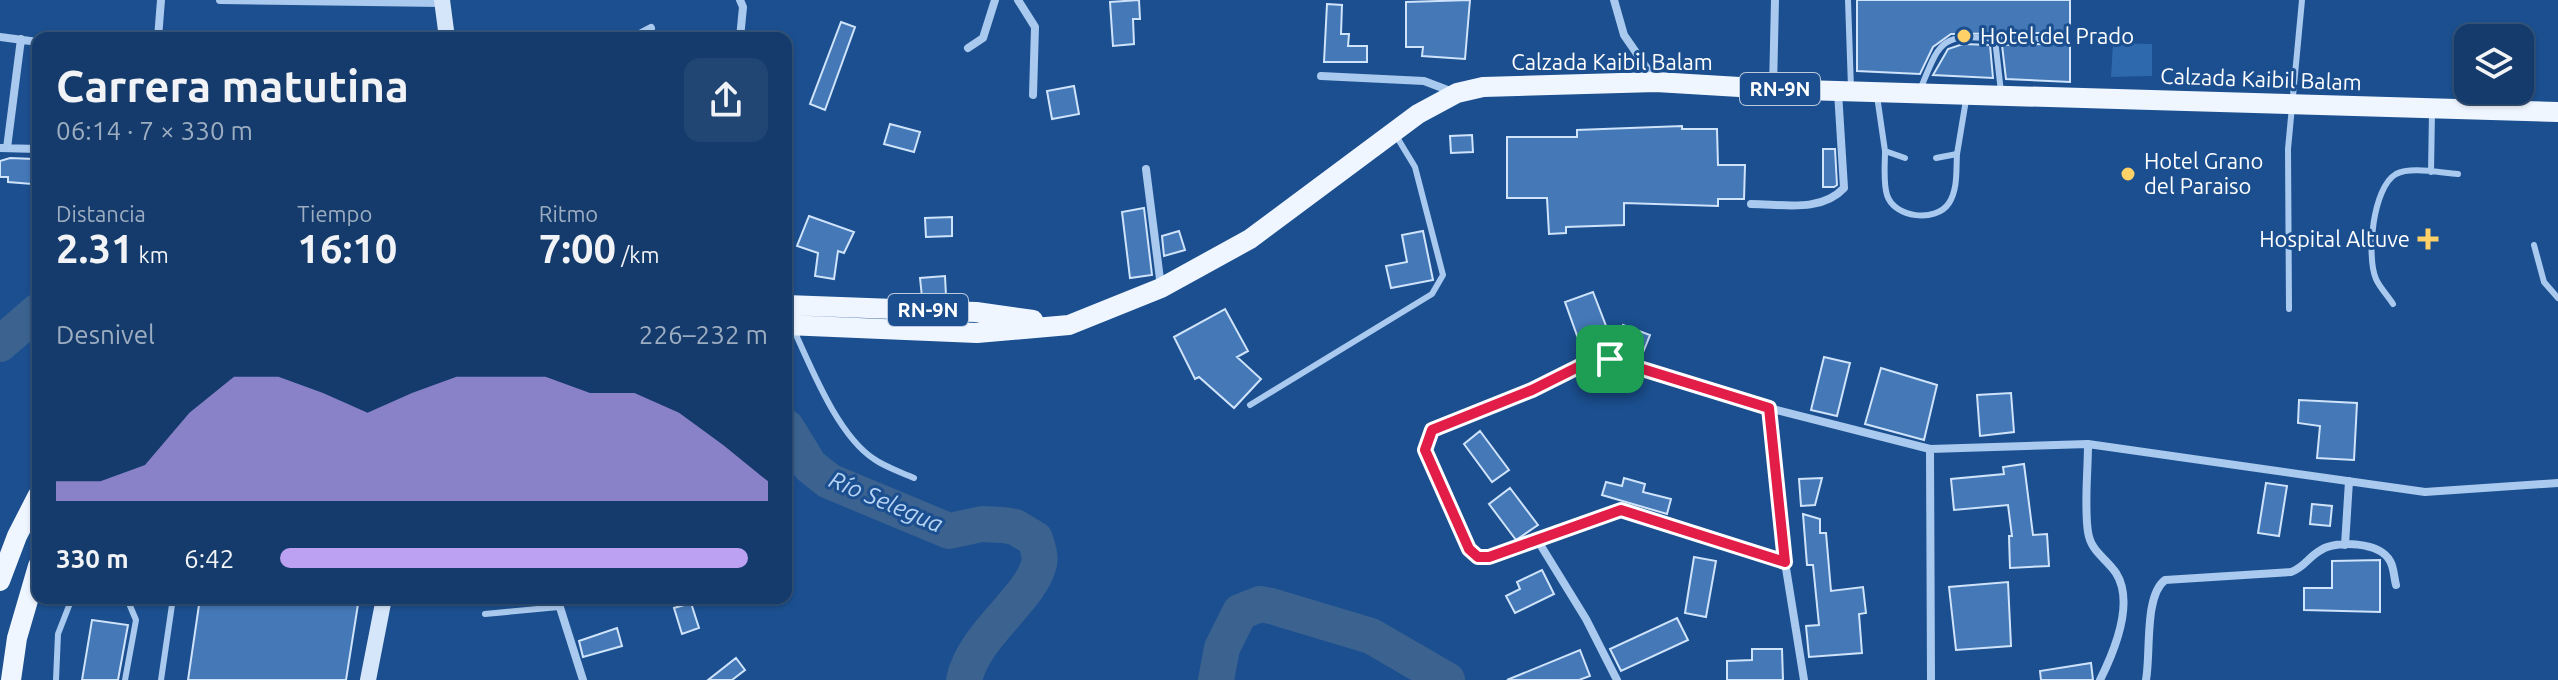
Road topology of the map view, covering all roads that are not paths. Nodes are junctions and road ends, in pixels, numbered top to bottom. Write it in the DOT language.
graph roads {
  1 [pos="161,0"];
  2 [pos="220,0"];
  3 [pos="740,0"];
  4 [pos="995,0"];
  5 [pos="1018,0"];
  6 [pos="1614,0"];
  7 [pos="1775,0"];
  8 [pos="1848,0"];
  9 [pos="2302,0"];
  10 [pos="442,2"];
  11 [pos="651,28"];
  12 [pos="158,32"];
  13 [pos="446,32"];
  14 [pos="643,32"];
  15 [pos="741,32"];
  16 [pos="0,37"];
  17 [pos="21,39"];
  18 [pos="1995,39"];
  19 [pos="2040,39"];
  20 [pos="32,41"];
  21 [pos="968,48"];
  22 [pos="1321,76"];
  23 [pos="1656,82"];
  24 [pos="1773,89"];
  25 [pos="1845,91"];
  26 [pos="1877,92"];
  27 [pos="1457,93"];
  28 [pos="1919,93"];
  29 [pos="1033,95"];
  30 [pos="1967,95"];
  31 [pos="2002,96"];
  32 [pos="2294,104"];
  33 [pos="2432,108"];
  34 [pos="2558,112"];
  35 [pos="1393,131"];
  36 [pos="4,148"];
  37 [pos="32,149"];
  38 [pos="1885,151"];
  39 [pos="1957,154"];
  40 [pos="1905,158"];
  41 [pos="1936,158"];
  42 [pos="1146,169"];
  43 [pos="2431,172"];
  44 [pos="2458,174"];
  45 [pos="1751,204"];
  46 [pos="2534,245"];
  47 [pos="1161,288"];
  48 [pos="2558,298"];
  49 [pos="2393,304"];
  50 [pos="792,305"];
  51 [pos="2289,309"];
  52 [pos="792,325"];
  53 [pos="1069,325"];
  54 [pos="792,327"];
  55 [pos="1250,405"];
  56 [pos="1769,408"];
  57 [pos="2088,444"];
  58 [pos="1930,449"];
  59 [pos="914,478"];
  60 [pos="2349,481"];
  61 [pos="2558,483"];
  62 [pos="32,507"];
  63 [pos="1538,541"];
  64 [pos="2345,545"];
  65 [pos="1785,562"];
  66 [pos="0,581"];
  67 [pos="2396,585"];
  68 [pos="32,587"];
  69 [pos="70,604"];
  70 [pos="129,604"];
  71 [pos="172,604"];
  72 [pos="383,604"];
  73 [pos="546,604"];
  74 [pos="559,604"];
  75 [pos="485,614"];
  76 [pos="11,680"];
  77 [pos="56,680"];
  78 [pos="125,680"];
  79 [pos="161,680"];
  80 [pos="368,680"];
  81 [pos="583,680"];
  82 [pos="1617,680"];
  83 [pos="1804,680"];
  84 [pos="1931,680"];
  85 [pos="2100,680"];
  86 [pos="2146,680"];
  1 -- 12 [label="street"];
  2 -- 10 [label="street"];
  3 -- 15 [label="street"];
  4 -- 21 [label="street"];
  5 -- 29 [label="street"];
  6 -- 23 [label="street"];
  7 -- 24 [label="street"];
  8 -- 25 [label="lane"];
  9 -- 32 [label="lane"];
  10 -- 13 [label="street"];
  11 -- 14 [label="street"];
  16 -- 17 [label="street"];
  17 -- 20 [label="street"];
  17 -- 36 [label="street"];
  18 -- 19 [label="lane"];
  18 -- 28 [label="lane"];
  18 -- 31 [label="lane"];
  22 -- 27 [label="street"];
  23 -- 24 [label="main road, Calzada Kaibil Balam / RN-9N"];
  23 -- 27 [label="main road, Calzada Kaibil Balam / RN-9N"];
  24 -- 25 [label="main road, Calzada Kaibil Balam / RN-9N"];
  25 -- 26 [label="main road, Calzada Kaibil Balam / RN-9N"];
  25 -- 45 [label="street"];
  26 -- 28 [label="main road, Calzada Kaibil Balam / RN-9N"];
  26 -- 38 [label="lane"];
  27 -- 35 [label="main road, Calzada Kaibil Balam / RN-9N"];
  28 -- 30 [label="main road, Calzada Kaibil Balam / RN-9N"];
  30 -- 31 [label="main road, Calzada Kaibil Balam / RN-9N"];
  30 -- 39 [label="lane"];
  31 -- 32 [label="main road, Calzada Kaibil Balam / RN-9N"];
  32 -- 33 [label="main road, Calzada Kaibil Balam / RN-9N"];
  32 -- 51 [label="lane"];
  33 -- 34 [label="main road, Calzada Kaibil Balam / RN-9N"];
  33 -- 43 [label="lane"];
  35 -- 47 [label="main road, Calzada Kaibil Balam / RN-9N"];
  35 -- 55 [label="lane"];
  36 -- 37 [label="street"];
  38 -- 39 [label="lane"];
  38 -- 40 [label="lane"];
  39 -- 41 [label="lane"];
  42 -- 47 [label="street"];
  43 -- 44 [label="lane"];
  43 -- 49 [label="lane"];
  46 -- 48 [label="lane"];
  47 -- 53 [label="main road, Calzada Kaibil Balam / RN-9N"];
  50 -- 53 [label="main road, Calzada Kaibil Balam / RN-9N"];
  52 -- 53 [label="main road, Calzada Kaibil Balam / RN-9N"];
  54 -- 59 [label="lane"];
  56 -- 58 [label="street"];
  56 -- 63 [label="street"];
  56 -- 65 [label="street"];
  57 -- 58 [label="street"];
  57 -- 60 [label="street"];
  57 -- 85 [label="street"];
  58 -- 84 [label="street"];
  60 -- 61 [label="street"];
  60 -- 64 [label="street"];
  62 -- 66 [label="main road"];
  63 -- 65 [label="street"];
  63 -- 82 [label="street"];
  64 -- 67 [label="street"];
  64 -- 86 [label="street"];
  65 -- 83 [label="street"];
  68 -- 76 [label="main road"];
  69 -- 77 [label="lane"];
  70 -- 78 [label="lane"];
  71 -- 79 [label="lane"];
  72 -- 80 [label="street"];
  73 -- 75 [label="lane"];
  74 -- 81 [label="street"];
}
